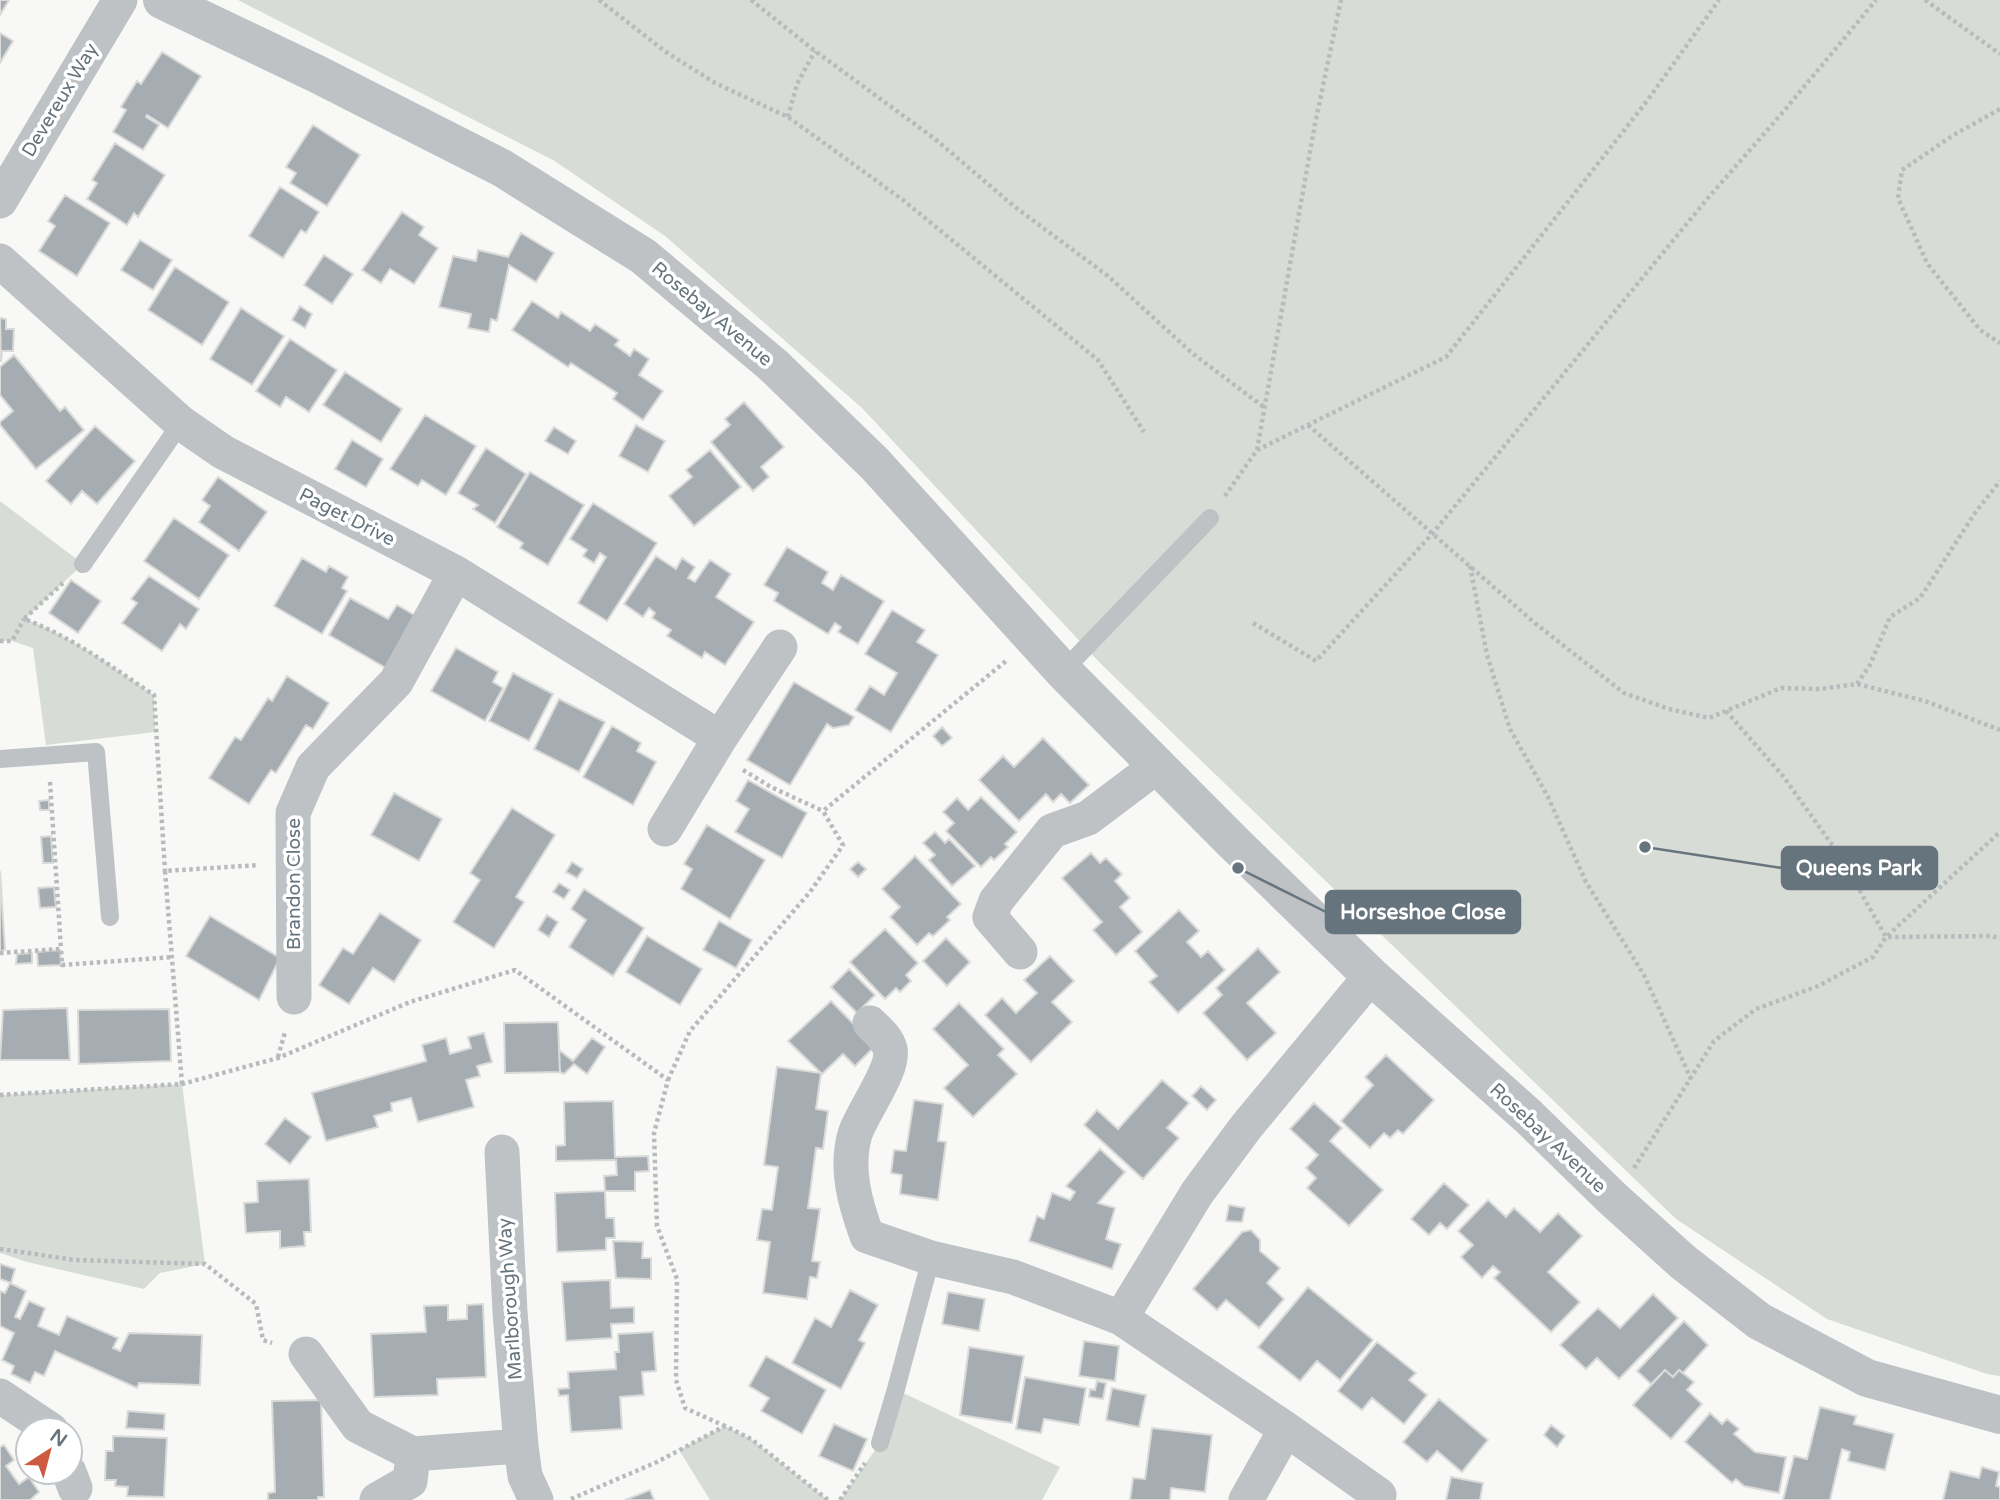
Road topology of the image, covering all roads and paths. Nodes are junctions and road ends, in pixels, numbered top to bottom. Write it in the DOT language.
graph roads {
  1 [pos="120,0"];
  2 [pos="162,0"];
  3 [pos="599,0"];
  4 [pos="751,0"];
  5 [pos="1341,0"];
  6 [pos="1719,0"];
  7 [pos="1876,0"];
  8 [pos="1925,0"];
  9 [pos="815,51"];
  10 [pos="2000,54"];
  11 [pos="2000,109"];
  12 [pos="788,117"];
  13 [pos="0,201"];
  14 [pos="0,261"];
  15 [pos="2000,343"];
  16 [pos="1265,408"];
  17 [pos="181,424"];
  18 [pos="1308,425"];
  19 [pos="1144,432"];
  20 [pos="1257,450"];
  21 [pos="2000,481"];
  22 [pos="1210,519"];
  23 [pos="1432,534"];
  24 [pos="83,564"];
  25 [pos="1470,566"];
  26 [pos="456,573"];
  27 [pos="24,619"];
  28 [pos="1252,623"];
  29 [pos="1033,638"];
  30 [pos="0,641"];
  31 [pos="780,647"];
  32 [pos="1063,671"];
  33 [pos="1857,684"];
  34 [pos="1726,711"];
  35 [pos="2000,730"];
  36 [pos="720,738"];
  37 [pos="48,755"];
  38 [pos="0,759"];
  39 [pos="1157,766"];
  40 [pos="823,811"];
  41 [pos="665,829"];
  42 [pos="2000,832"];
  43 [pos="293,863"];
  44 [pos="165,871"];
  45 [pos="110,917"];
  46 [pos="1886,937"];
  47 [pos="2000,939"];
  48 [pos="61,949"];
  49 [pos="1020,952"];
  50 [pos="0,953"];
  51 [pos="172,957"];
  52 [pos="1371,976"];
  53 [pos="294,997"];
  54 [pos="870,1023"];
  55 [pos="1691,1079"];
  56 [pos="668,1080"];
  57 [pos="182,1084"];
  58 [pos="0,1095"];
  59 [pos="502,1152"];
  60 [pos="1612,1198"];
  61 [pos="0,1249"];
  62 [pos="931,1258"];
  63 [pos="1121,1318"];
  64 [pos="306,1354"];
  65 [pos="0,1396"];
  66 [pos="2000,1415"];
  67 [pos="30,1416"];
  68 [pos="725,1426"];
  69 [pos="1286,1429"];
  70 [pos="880,1443"];
  71 [pos="520,1446"];
  72 [pos="413,1454"];
  73 [pos="1378,1495"];
  74 [pos="377,1500"];
  75 [pos="536,1500"];
  76 [pos="568,1500"];
  77 [pos="828,1500"];
  78 [pos="840,1500"];
  79 [pos="1246,1500"];
  1 -- 13 [label="street, Devereux Way"];
  2 -- 29 [label="street, Rosebay Avenue"];
  3 -- 12 [label="path"];
  4 -- 9 [label="path"];
  5 -- 16 [label="path"];
  6 -- 18 [label="path"];
  7 -- 23 [label="path"];
  8 -- 10 [label="path"];
  9 -- 12 [label="path"];
  9 -- 16 [label="path"];
  11 -- 15 [label="path"];
  12 -- 19 [label="path"];
  14 -- 17 [label="street, Paget Drive"];
  16 -- 20 [label="path"];
  17 -- 24 [label="lane"];
  17 -- 26 [label="street, Paget Drive"];
  18 -- 20 [label="path"];
  18 -- 23 [label="path"];
  20 -- 22 [label="path"];
  21 -- 33 [label="path"];
  22 -- 32 [label="lane"];
  23 -- 25 [label="path"];
  23 -- 28 [label="path"];
  24 -- 27 [label="path"];
  25 -- 34 [label="path"];
  25 -- 55 [label="path"];
  26 -- 36 [label="street, Paget Drive"];
  26 -- 43 [label="street, Brandon Close"];
  27 -- 30 [label="path"];
  27 -- 44 [label="path"];
  29 -- 32 [label="street, Rosebay Avenue"];
  29 -- 40 [label="path"];
  31 -- 36 [label="street"];
  32 -- 39 [label="street, Rosebay Avenue"];
  33 -- 34 [label="path"];
  33 -- 35 [label="path"];
  34 -- 46 [label="path"];
  36 -- 40 [label="path"];
  36 -- 41 [label="street"];
  37 -- 38 [label="lane"];
  37 -- 45 [label="lane"];
  37 -- 48 [label="path"];
  39 -- 49 [label="street"];
  39 -- 52 [label="street, Rosebay Avenue"];
  40 -- 56 [label="path"];
  42 -- 46 [label="path"];
  43 -- 44 [label="path"];
  43 -- 53 [label="street, Brandon Close"];
  44 -- 51 [label="path"];
  46 -- 47 [label="path"];
  46 -- 55 [label="path"];
  48 -- 50 [label="path"];
  48 -- 51 [label="path"];
  51 -- 57 [label="path"];
  52 -- 60 [label="street, Rosebay Avenue"];
  52 -- 63 [label="street"];
  54 -- 62 [label="street"];
  55 -- 60 [label="path"];
  56 -- 57 [label="path"];
  56 -- 68 [label="path"];
  57 -- 58 [label="path"];
  59 -- 71 [label="street, Marlborough Way"];
  60 -- 66 [label="street, Rosebay Avenue"];
  61 -- 64 [label="path"];
  62 -- 63 [label="street"];
  62 -- 70 [label="lane"];
  63 -- 69 [label="street"];
  64 -- 72 [label="street"];
  65 -- 67 [label="street"];
  68 -- 76 [label="path"];
  68 -- 77 [label="path"];
  69 -- 73 [label="street"];
  69 -- 79 [label="street"];
  70 -- 78 [label="path"];
  71 -- 72 [label="street"];
  71 -- 75 [label="street, Marlborough Way"];
  72 -- 74 [label="street"];
}
